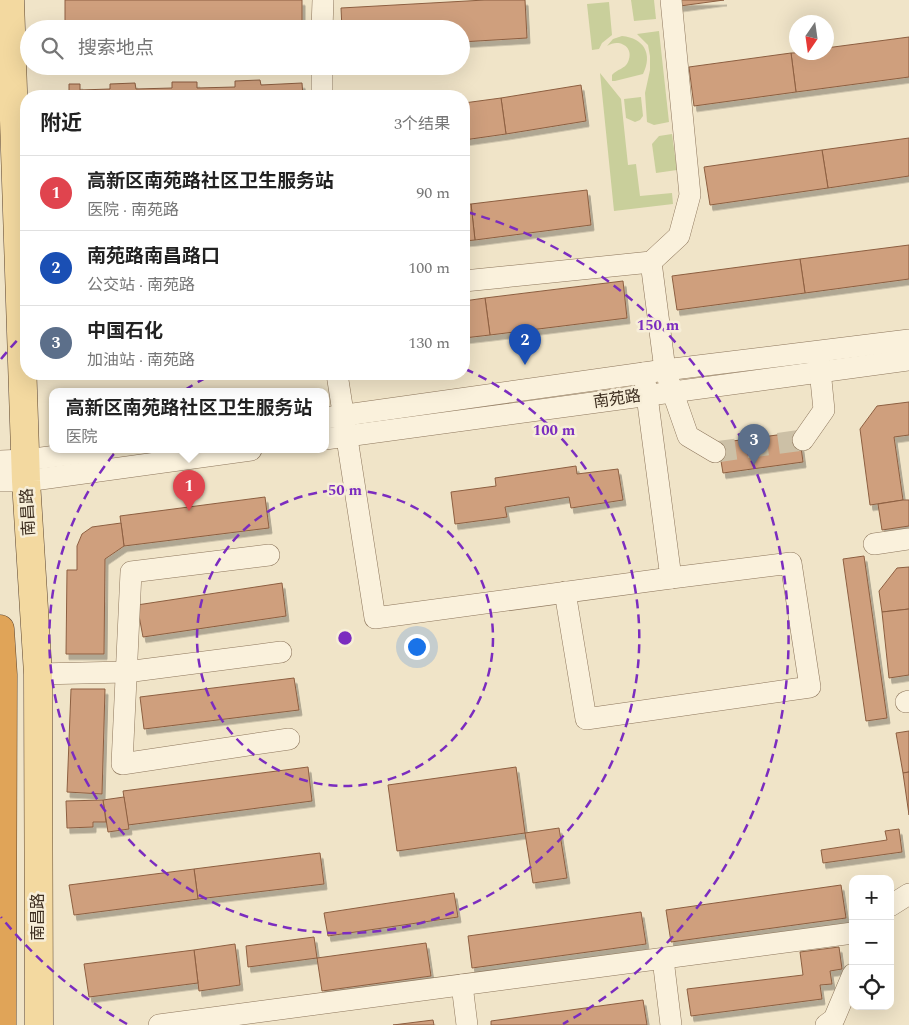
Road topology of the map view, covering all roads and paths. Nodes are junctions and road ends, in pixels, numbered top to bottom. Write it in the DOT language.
graph roads {
  1 [pos="10,0"];
  2 [pos="323,0"];
  3 [pos="671,0"];
  4 [pos="322,20"];
  5 [pos="322,75"];
  6 [pos="322,90"];
  7 [pos="651,262"];
  8 [pos="470,280"];
  9 [pos="909,340"];
  10 [pos="818,350"];
  11 [pos="909,360"];
  12 [pos="666,370"];
  13 [pos="820,372"];
  14 [pos="644,373"];
  15 [pos="337,380"];
  16 [pos="672,392"];
  17 [pos="647,395"];
  18 [pos="340,422"];
  19 [pos="329,435"];
  20 [pos="803,440"];
  21 [pos="715,452"];
  22 [pos="90,453"];
  23 [pos="217,453"];
  24 [pos="13,471"];
  25 [pos="909,539"];
  26 [pos="874,544"];
  27 [pos="269,555"];
  28 [pos="671,578"];
  29 [pos="565,592"];
  30 [pos="0,628"];
  31 [pos="281,652"];
  32 [pos="126,672"];
  33 [pos="38,674"];
  34 [pos="289,739"];
  35 [pos="909,894"];
  36 [pos="894,903"];
  37 [pos="849,934"];
  38 [pos="663,959"];
  39 [pos="849,983"];
  40 [pos="462,985"];
  41 [pos="232,1020"];
  42 [pos="2,1025"];
  43 [pos="39,1025"];
  44 [pos="159,1025"];
  45 [pos="467,1025"];
  46 [pos="671,1025"];
  47 [pos="826,1025"];
  1 -- 24 [label="main road, 南昌路"];
  2 -- 4 [label="street"];
  3 -- 7 [label="street"];
  5 -- 6 [label="street"];
  7 -- 8 [label="street"];
  7 -- 12 [label="street"];
  9 -- 10 [label="street, 南苑路"];
  10 -- 12 [label="street, 南苑路"];
  10 -- 13 [label="street"];
  11 -- 13 [label="street, 南苑路"];
  12 -- 14 [label="street, 南苑路"];
  12 -- 16 [label="street"];
  13 -- 16 [label="street, 南苑路"];
  13 -- 20 [label="street"];
  14 -- 17 [label="street"];
  14 -- 18 [label="street, 南苑路"];
  15 -- 18 [label="street"];
  16 -- 17 [label="street, 南苑路"];
  16 -- 21 [label="street"];
  17 -- 18 [label="street, 南苑路"];
  17 -- 28 [label="street"];
  18 -- 19 [label="street, 南苑路"];
  18 -- 29 [label="street"];
  22 -- 24 [label="street"];
  23 -- 24 [label="street"];
  24 -- 33 [label="main road, 南昌路"];
  25 -- 26 [label="street"];
  27 -- 32 [label="street"];
  28 -- 29 [label="street"];
  28 -- 29 [label="street"];
  30 -- 42 [label="highway"];
  31 -- 32 [label="street"];
  32 -- 33 [label="street"];
  32 -- 34 [label="street"];
  33 -- 43 [label="main road, 南昌路"];
  35 -- 36 [label="street"];
  37 -- 38 [label="street"];
  38 -- 40 [label="street"];
  38 -- 46 [label="street"];
  39 -- 47 [label="street"];
  40 -- 41 [label="street"];
  40 -- 45 [label="street"];
  41 -- 44 [label="street"];
}
